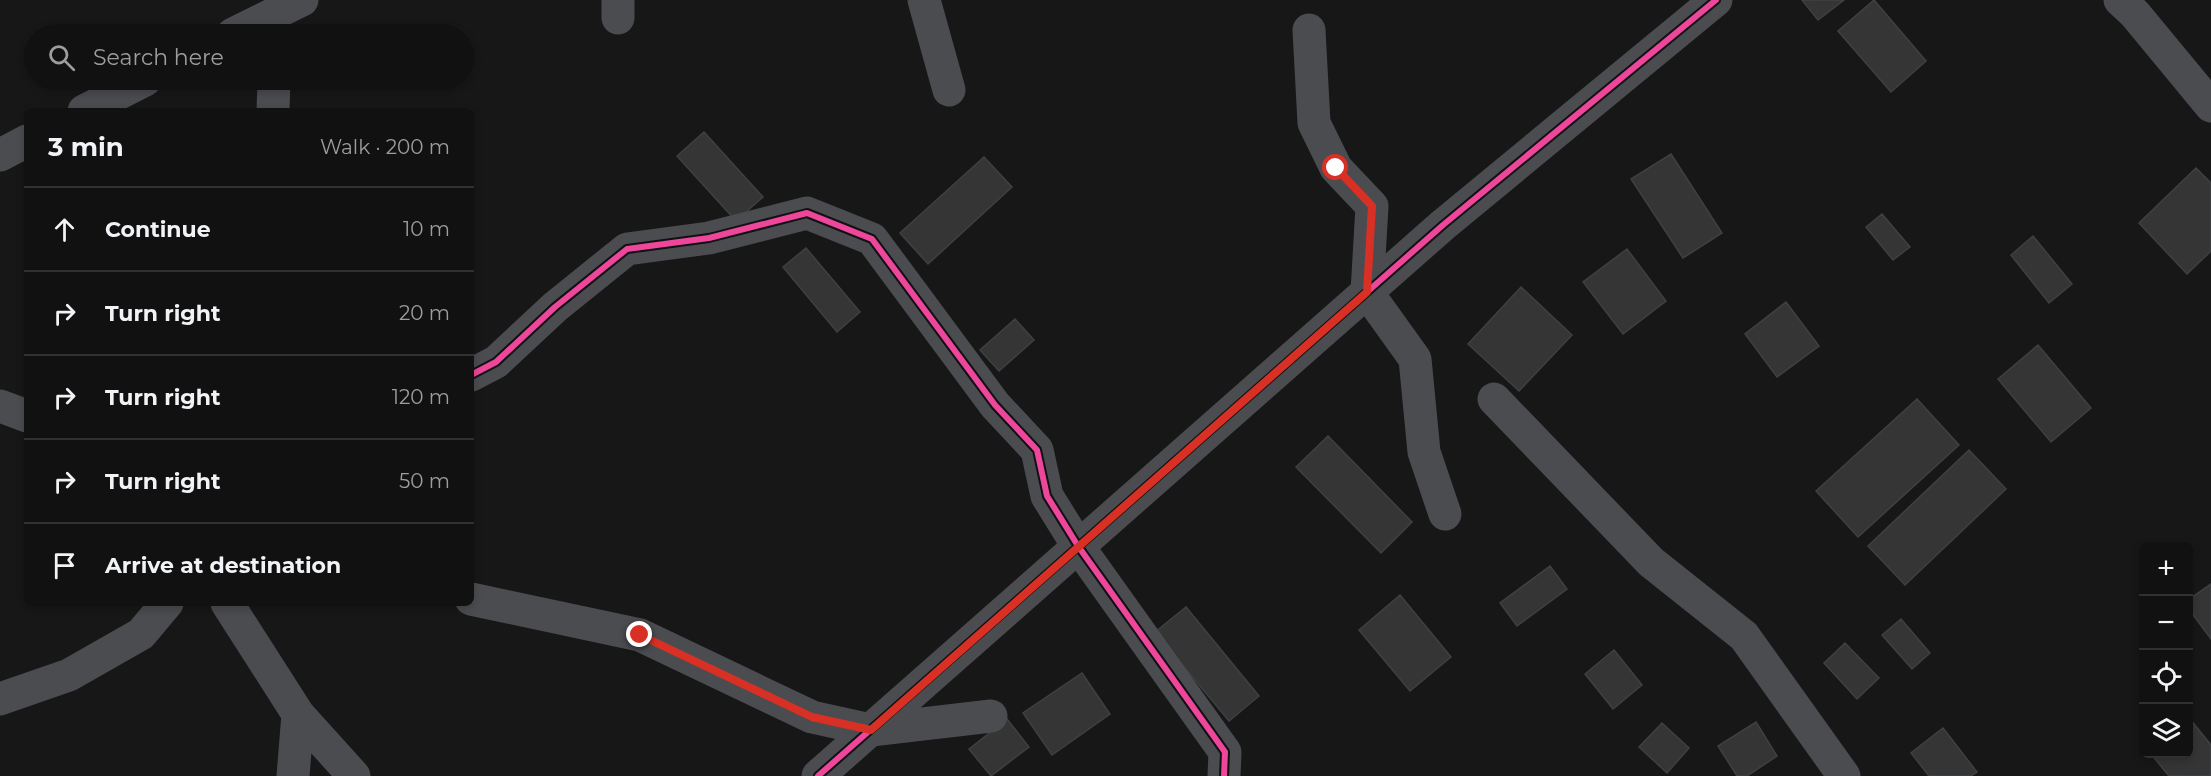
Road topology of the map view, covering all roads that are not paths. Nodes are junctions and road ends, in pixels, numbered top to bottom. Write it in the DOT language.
graph roads {
  1 [pos="924,0"];
  2 [pos="1716,0"];
  3 [pos="2120,0"];
  4 [pos="283,12"];
  5 [pos="256,24"];
  6 [pos="1309,30"];
  7 [pos="125,90"];
  8 [pos="274,90"];
  9 [pos="949,90"];
  10 [pos="2211,106"];
  11 [pos="90,108"];
  12 [pos="273,108"];
  13 [pos="24,142"];
  14 [pos="0,154"];
  15 [pos="1367,292"];
  16 [pos="474,373"];
  17 [pos="1494,399"];
  18 [pos="0,406"];
  19 [pos="24,415"];
  20 [pos="1445,514"];
  21 [pos="1078,546"];
  22 [pos="474,600"];
  23 [pos="164,606"];
  24 [pos="229,606"];
  25 [pos="0,699"];
  26 [pos="298,714"];
  27 [pos="991,716"];
  28 [pos="871,730"];
  29 [pos="292,776"];
  30 [pos="354,776"];
  31 [pos="818,776"];
  32 [pos="1224,776"];
  33 [pos="1844,776"];
  1 -- 9 [label="street"];
  2 -- 15 [label="street"];
  3 -- 10 [label="street"];
  4 -- 5 [label="street"];
  6 -- 15 [label="street"];
  7 -- 11 [label="street"];
  8 -- 12 [label="street"];
  13 -- 14 [label="street"];
  15 -- 20 [label="street"];
  15 -- 21 [label="street"];
  16 -- 21 [label="street"];
  17 -- 33 [label="street"];
  18 -- 19 [label="street"];
  21 -- 28 [label="street"];
  21 -- 32 [label="street"];
  22 -- 28 [label="street"];
  23 -- 25 [label="street"];
  24 -- 26 [label="street"];
  26 -- 29 [label="street"];
  26 -- 30 [label="street"];
  27 -- 28 [label="street"];
  28 -- 31 [label="street"];
}
